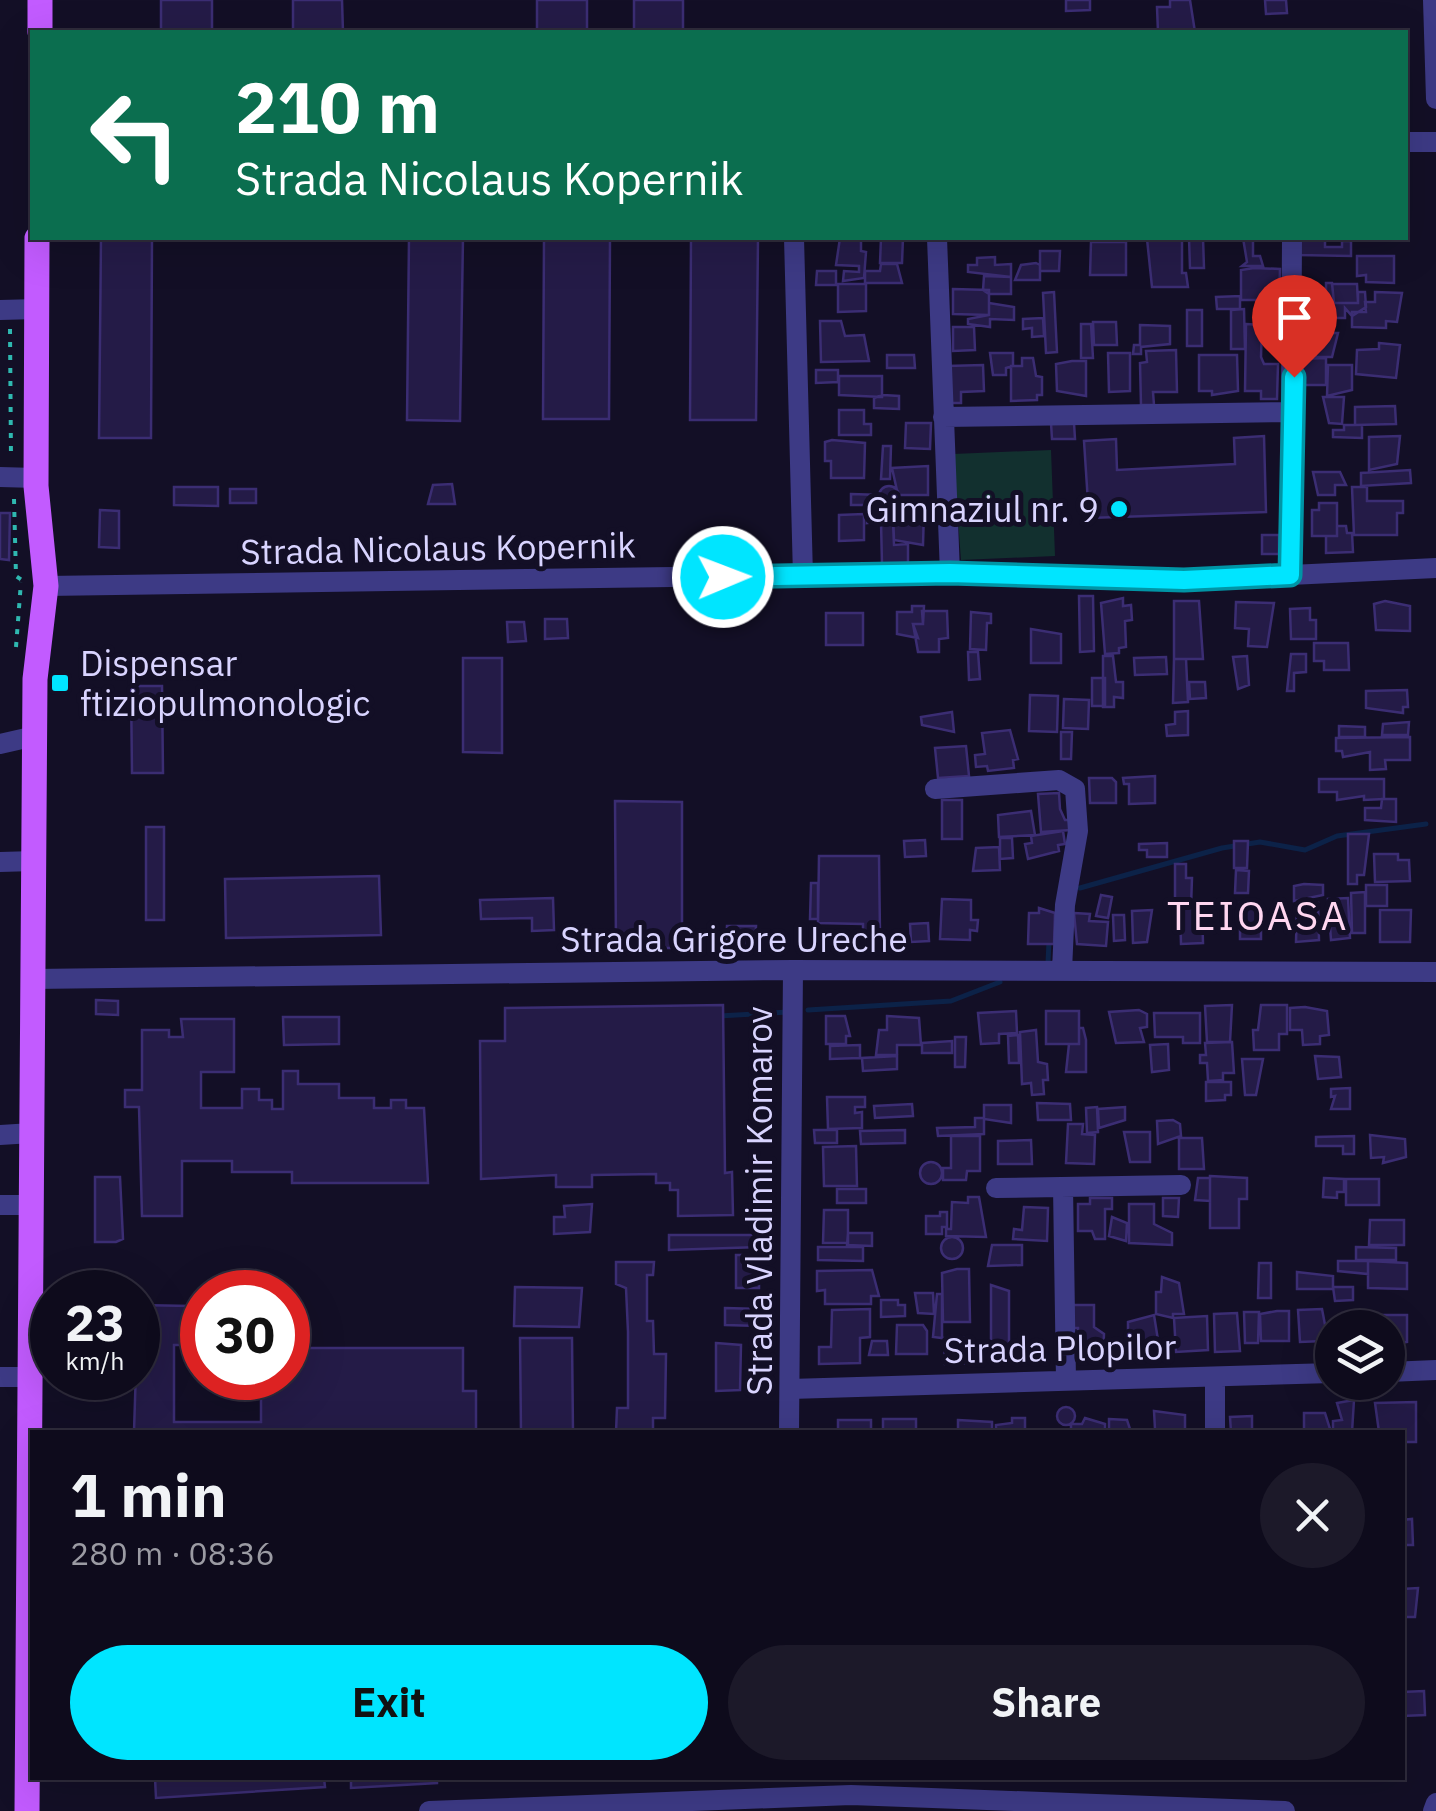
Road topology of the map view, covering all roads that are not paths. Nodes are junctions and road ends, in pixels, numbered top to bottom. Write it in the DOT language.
graph roads {
  1 [pos="40,0"];
  2 [pos="1433,0"];
  3 [pos="40,30"];
  4 [pos="1436,99"];
  5 [pos="1408,142"];
  6 [pos="1436,142"];
  7 [pos="37,240"];
  8 [pos="794,240"];
  9 [pos="937,240"];
  10 [pos="1292,240"];
  11 [pos="36,309"];
  12 [pos="0,310"];
  13 [pos="1294,412"];
  14 [pos="943,417"];
  15 [pos="0,477"];
  16 [pos="36,478"];
  17 [pos="1436,568"];
  18 [pos="950,573"];
  19 [pos="1290,575"];
  20 [pos="803,576"];
  21 [pos="46,586"];
  22 [pos="35,736"];
  23 [pos="0,744"];
  24 [pos="935,789"];
  25 [pos="11,859"];
  26 [pos="793,970"];
  27 [pos="1062,970"];
  28 [pos="1436,972"];
  29 [pos="33,980"];
  30 [pos="32,1132"];
  31 [pos="0,1135"];
  32 [pos="1181,1184"];
  33 [pos="996,1188"];
  34 [pos="1063,1188"];
  35 [pos="0,1205"];
  36 [pos="32,1205"];
  37 [pos="1436,1370"];
  38 [pos="1405,1371"];
  39 [pos="1315,1374"];
  40 [pos="0,1377"];
  41 [pos="1215,1377"];
  42 [pos="28,1378"];
  43 [pos="1066,1380"];
  44 [pos="790,1389"];
  45 [pos="789,1430"];
  46 [pos="1216,1430"];
  47 [pos="785,1795"];
  48 [pos="1436,1803"];
  49 [pos="28,1811"];
  50 [pos="428,1811"];
  51 [pos="1285,1811"];
  52 [pos="1433,1811"];
  1 -- 3 [label="main road"];
  2 -- 4 [label="street"];
  5 -- 6 [label="street"];
  7 -- 11 [label="main road"];
  8 -- 20 [label="street"];
  9 -- 14 [label="street"];
  10 -- 13 [label="street"];
  11 -- 12 [label="street"];
  11 -- 16 [label="main road"];
  13 -- 14 [label="street"];
  13 -- 19 [label="street"];
  14 -- 18 [label="street"];
  15 -- 16 [label="street"];
  16 -- 21 [label="main road"];
  17 -- 19 [label="street, Strada Nicolaus Kopernik"];
  18 -- 19 [label="street, Strada Nicolaus Kopernik"];
  18 -- 20 [label="street, Strada Nicolaus Kopernik"];
  20 -- 21 [label="street, Strada Nicolaus Kopernik"];
  21 -- 22 [label="main road"];
  22 -- 23 [label="street"];
  22 -- 25 [label="main road"];
  24 -- 27 [label="street"];
  25 -- 29 [label="main road"];
  26 -- 27 [label="street, Strada Grigore Ureche"];
  26 -- 29 [label="street, Strada Grigore Ureche"];
  26 -- 44 [label="street, Strada Vladimir Komarov"];
  27 -- 28 [label="street, Strada Grigore Ureche"];
  29 -- 30 [label="main road"];
  30 -- 31 [label="street"];
  30 -- 36 [label="main road"];
  32 -- 34 [label="street"];
  33 -- 34 [label="street"];
  34 -- 43 [label="street"];
  35 -- 36 [label="street"];
  36 -- 42 [label="main road"];
  37 -- 38 [label="street"];
  39 -- 41 [label="street, Strada Plopilor"];
  40 -- 42 [label="street"];
  41 -- 43 [label="street, Strada Plopilor"];
  41 -- 46 [label="street"];
  42 -- 49 [label="main road"];
  43 -- 44 [label="street, Strada Plopilor"];
  44 -- 45 [label="street, Strada Vladimir Komarov"];
  47 -- 50 [label="street"];
  47 -- 51 [label="street"];
  48 -- 52 [label="street"];
}
